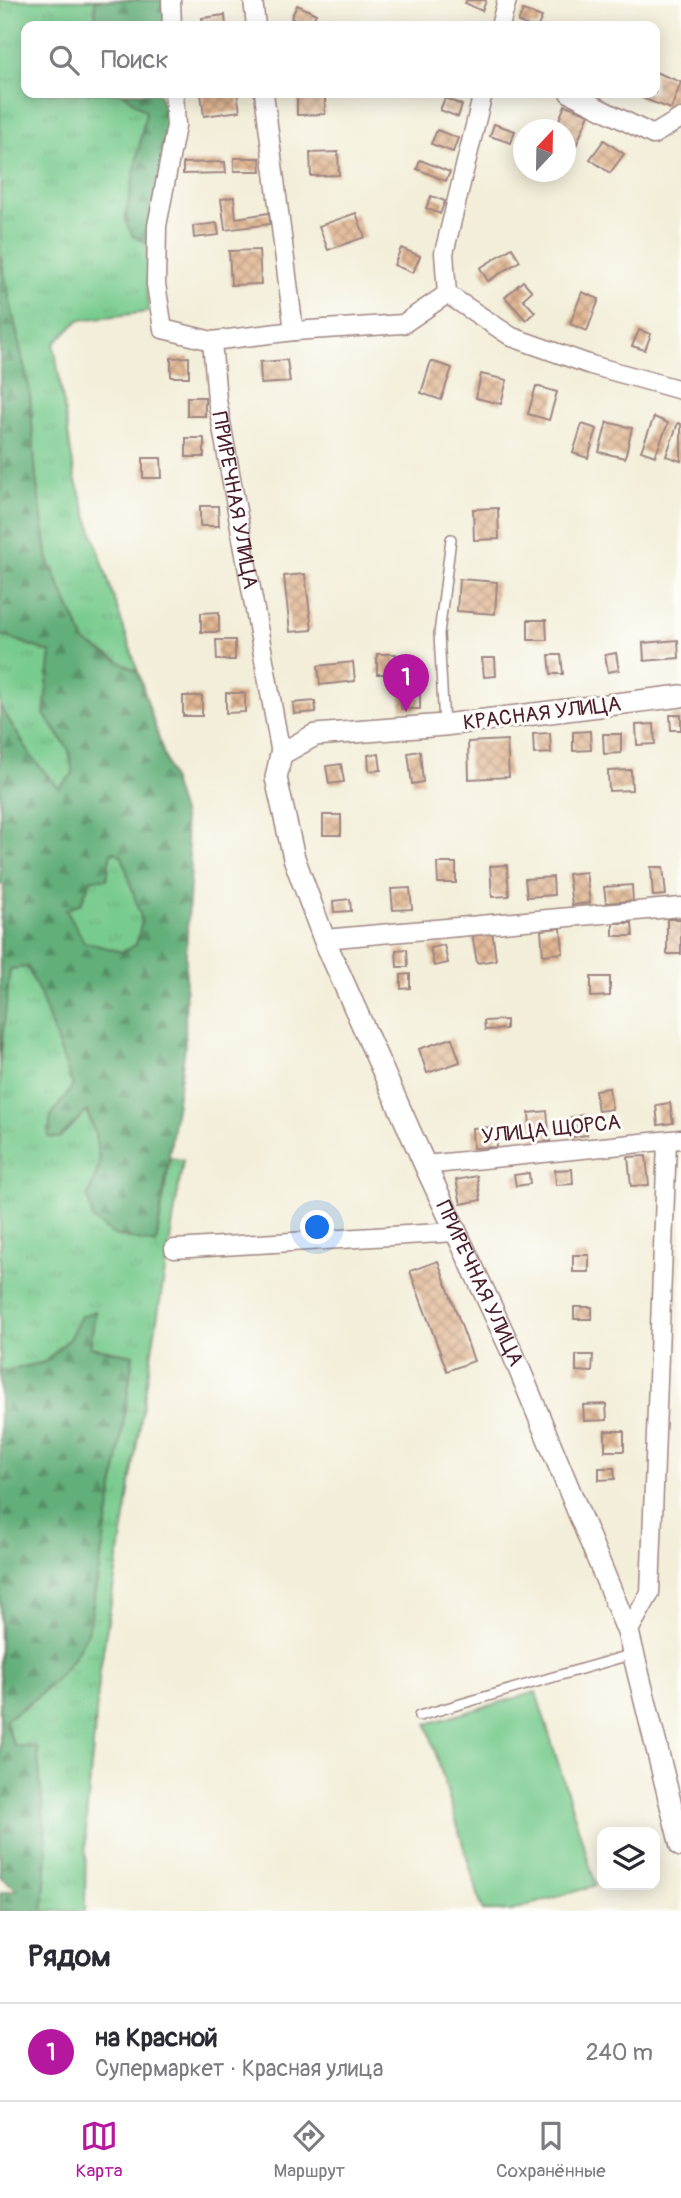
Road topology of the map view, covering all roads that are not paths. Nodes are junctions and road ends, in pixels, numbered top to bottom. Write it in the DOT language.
graph roads {
  1 [pos="171,0"];
  2 [pos="253,0"];
  3 [pos="507,0"];
  4 [pos="172,21"];
  5 [pos="255,21"];
  6 [pos="501,21"];
  7 [pos="174,98"];
  8 [pos="265,98"];
  9 [pos="482,98"];
  10 [pos="579,98"];
  11 [pos="681,118"];
  12 [pos="447,294"];
  13 [pos="294,331"];
  14 [pos="212,341"];
  15 [pos="681,389"];
  16 [pos="451,540"];
  17 [pos="681,696"];
  18 [pos="444,725"];
  19 [pos="281,754"];
  20 [pos="681,907"];
  21 [pos="324,939"];
  22 [pos="674,1140"];
  23 [pos="425,1164"];
  24 [pos="456,1232"];
  25 [pos="174,1249"];
  26 [pos="628,1632"];
  27 [pos="634,1654"];
  28 [pos="419,1716"];
  29 [pos="681,1846"];
  1 -- 4 [label="street"];
  2 -- 5 [label="street"];
  3 -- 6 [label="street"];
  7 -- 14 [label="street"];
  8 -- 13 [label="street"];
  9 -- 12 [label="street"];
  10 -- 11 [label="street"];
  12 -- 13 [label="street"];
  12 -- 15 [label="street"];
  13 -- 14 [label="street"];
  14 -- 19 [label="street, ПРИРЕЧНАЯ УЛИЦА"];
  16 -- 18 [label="lane"];
  17 -- 18 [label="street, КРАСНАЯ УЛИЦА"];
  18 -- 19 [label="street, КРАСНАЯ УЛИЦА"];
  19 -- 21 [label="street, ПРИРЕЧНАЯ УЛИЦА"];
  20 -- 21 [label="street"];
  21 -- 23 [label="street, ПРИРЕЧНАЯ УЛИЦА"];
  22 -- 23 [label="street, УЛИЦА ЩОРСА"];
  22 -- 26 [label="street"];
  23 -- 24 [label="street, ПРИРЕЧНАЯ УЛИЦА"];
  24 -- 25 [label="street"];
  24 -- 26 [label="street, ПРИРЕЧНАЯ УЛИЦА"];
  26 -- 27 [label="street, ПРИРЕЧНАЯ УЛИЦА"];
  27 -- 28 [label="lane"];
  27 -- 29 [label="street, ПРИРЕЧНАЯ УЛИЦА"];
}
